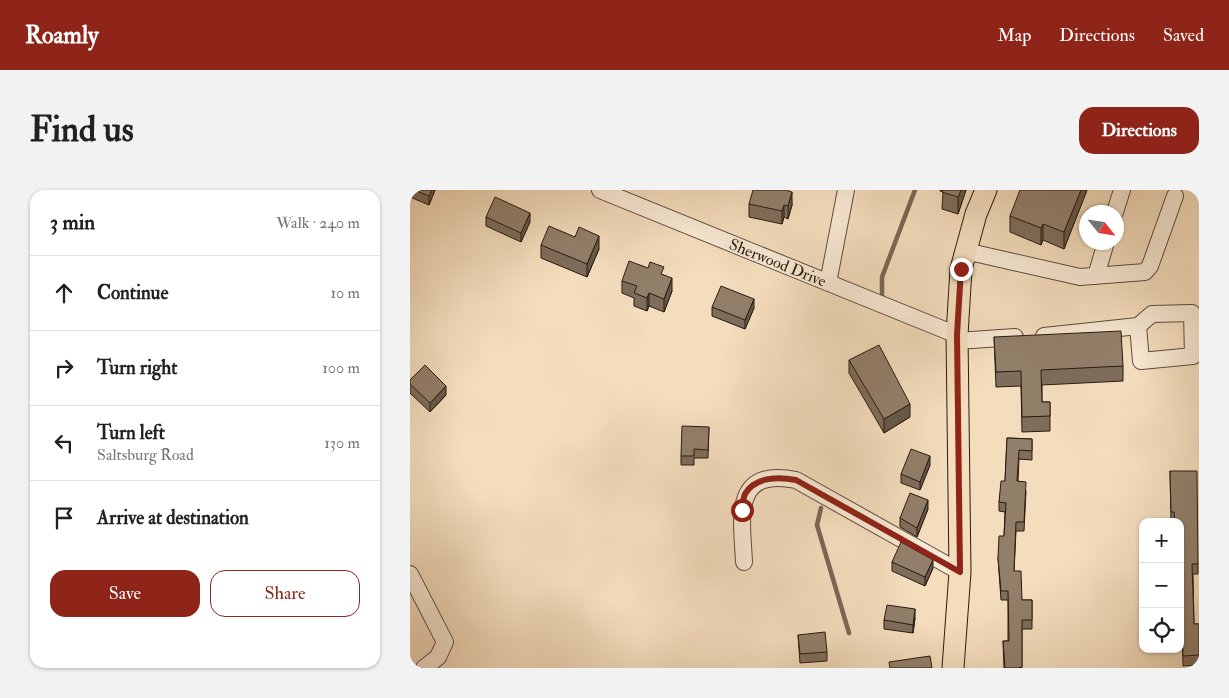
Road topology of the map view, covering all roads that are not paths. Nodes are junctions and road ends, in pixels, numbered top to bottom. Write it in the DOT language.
graph roads {
  1 [pos="600,190"];
  2 [pos="846,190"];
  3 [pos="986,190"];
  4 [pos="1122,190"];
  5 [pos="1174,196"];
  6 [pos="1117,205"];
  7 [pos="1104,250"];
  8 [pos="966,251"];
  9 [pos="1096,276"];
  10 [pos="828,282"];
  11 [pos="1138,326"];
  12 [pos="957,338"];
  13 [pos="744,562"];
  14 [pos="960,572"];
  15 [pos="410,574"];
  16 [pos="424,668"];
  17 [pos="953,668"];
  1 -- 10 [label="street, Sherwood Drive"];
  2 -- 10 [label="street"];
  3 -- 8 [label="main road"];
  4 -- 6 [label="street"];
  5 -- 9 [label="street"];
  7 -- 9 [label="street"];
  8 -- 9 [label="street"];
  8 -- 12 [label="main road"];
  10 -- 12 [label="street, Sherwood Drive"];
  11 -- 12 [label="street"];
  12 -- 14 [label="main road"];
  13 -- 14 [label="street"];
  14 -- 17 [label="main road"];
  15 -- 16 [label="street"];
}
